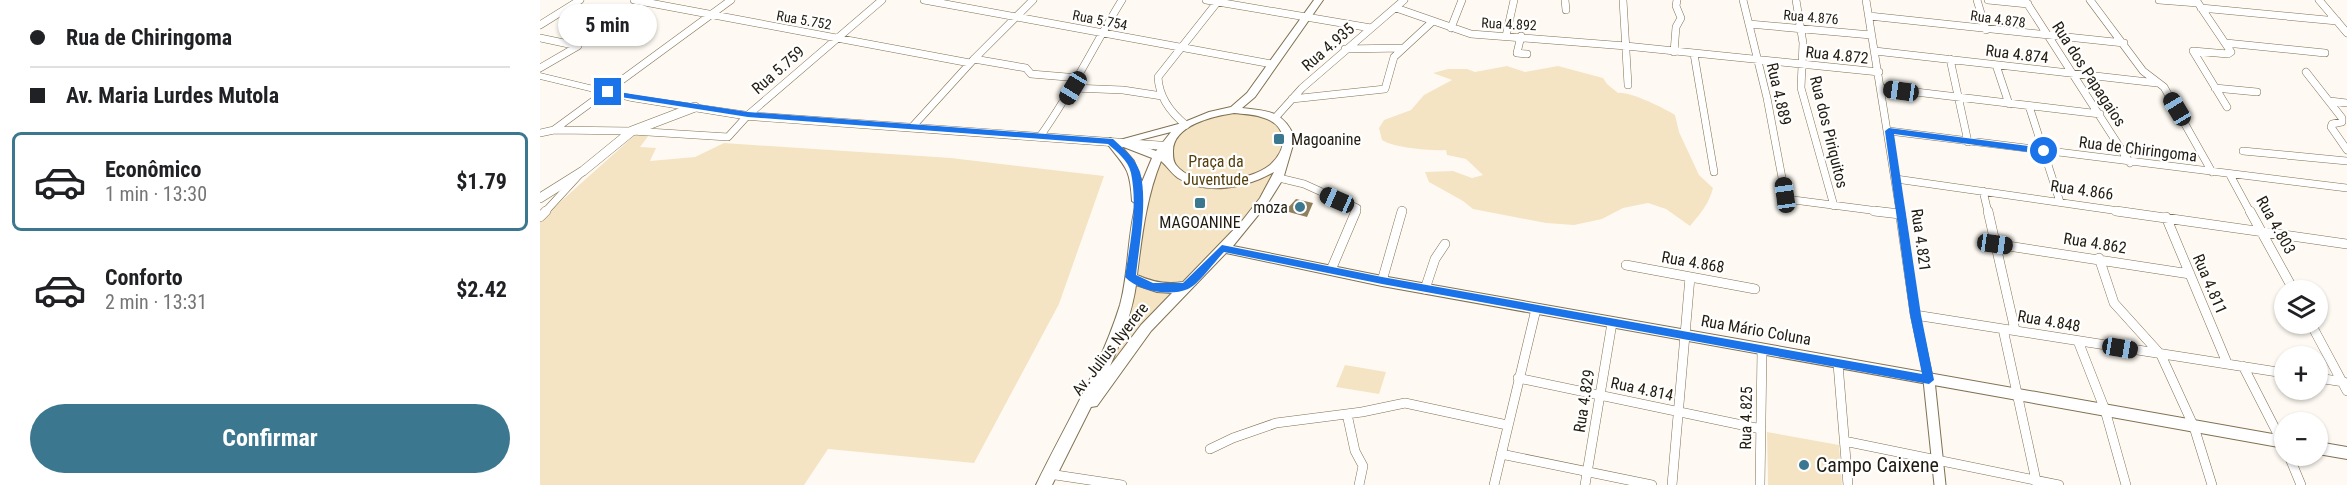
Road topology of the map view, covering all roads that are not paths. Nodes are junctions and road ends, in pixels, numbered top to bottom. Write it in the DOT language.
graph roads {
  1 [pos="580,0"];
  2 [pos="634,0"];
  3 [pos="731,0"];
  4 [pos="882,0"];
  5 [pos="924,0"];
  6 [pos="1033,0"];
  7 [pos="1122,0"];
  8 [pos="1206,0"];
  9 [pos="1319,0"];
  10 [pos="1404,0"];
  11 [pos="1462,0"];
  12 [pos="1514,0"];
  13 [pos="1565,0"];
  14 [pos="1623,0"];
  15 [pos="1677,0"];
  16 [pos="1743,0"];
  17 [pos="1796,0"];
  18 [pos="1856,0"];
  19 [pos="1977,0"];
  20 [pos="1988,0"];
  21 [pos="2090,0"];
  22 [pos="2159,0"];
  23 [pos="2319,0"];
  24 [pos="1219,1"];
  25 [pos="1866,1"];
  26 [pos="2026,2"];
  27 [pos="2198,4"];
  28 [pos="1395,8"];
  29 [pos="1566,10"];
  30 [pos="712,14"];
  31 [pos="1015,16"];
  32 [pos="1869,16"];
  33 [pos="1306,17"];
  34 [pos="1433,21"];
  35 [pos="2337,21"];
  36 [pos="1749,24"];
  37 [pos="540,25"];
  38 [pos="1800,27"];
  39 [pos="1371,28"];
  40 [pos="1451,28"];
  41 [pos="1986,30"];
  42 [pos="1101,32"];
  43 [pos="2347,33"];
  44 [pos="1871,35"];
  45 [pos="1506,36"];
  46 [pos="1521,36"];
  47 [pos="540,38"];
  48 [pos="837,38"];
  49 [pos="2049,38"];
  50 [pos="2124,43"];
  51 [pos="2226,43"];
  52 [pos="1626,46"];
  53 [pos="1181,47"];
  54 [pos="1403,48"];
  55 [pos="1345,49"];
  56 [pos="1875,51"];
  57 [pos="1674,52"];
  58 [pos="2325,53"];
  59 [pos="1527,54"];
  60 [pos="1694,54"];
  61 [pos="1757,59"];
  62 [pos="1950,59"];
  63 [pos="972,61"];
  64 [pos="1272,63"];
  65 [pos="1800,65"];
  66 [pos="1996,65"];
  67 [pos="540,68"];
  68 [pos="1879,72"];
  69 [pos="2306,72"];
  70 [pos="540,75"];
  71 [pos="2075,75"];
  72 [pos="1079,78"];
  73 [pos="2157,83"];
  74 [pos="1628,85"];
  75 [pos="1073,88"];
  76 [pos="1882,88"];
  77 [pos="2216,88"];
  78 [pos="608,92"];
  79 [pos="2257,92"];
  80 [pos="1251,95"];
  81 [pos="1162,96"];
  82 [pos="1959,98"];
  83 [pos="1292,99"];
  84 [pos="2330,101"];
  85 [pos="2347,103"];
  86 [pos="2009,104"];
  87 [pos="2029,106"];
  88 [pos="695,107"];
  89 [pos="2227,107"];
  90 [pos="1233,110"];
  91 [pos="1258,112"];
  92 [pos="2100,114"];
  93 [pos="748,115"];
  94 [pos="1275,118"];
  95 [pos="1185,125"];
  96 [pos="913,126"];
  97 [pos="554,130"];
  98 [pos="632,131"];
  99 [pos="1889,131"];
  100 [pos="540,133"];
  101 [pos="1041,135"];
  102 [pos="1115,142"];
  103 [pos="1968,142"];
  104 [pos="2347,150"];
  105 [pos="2044,151"];
  106 [pos="2243,151"];
  107 [pos="1167,154"];
  108 [pos="1285,157"];
  109 [pos="2347,161"];
  110 [pos="2130,163"];
  111 [pos="583,171"];
  112 [pos="1714,172"];
  113 [pos="2212,172"];
  114 [pos="2230,175"];
  115 [pos="1279,178"];
  116 [pos="1896,179"];
  117 [pos="2347,188"];
  118 [pos="1983,191"];
  119 [pos="540,198"];
  120 [pos="2060,202"];
  121 [pos="1834,206"];
  122 [pos="1402,210"];
  123 [pos="1900,214"];
  124 [pos="540,217"];
  125 [pos="2166,217"];
  126 [pos="1138,218"];
  127 [pos="2263,231"];
  128 [pos="1445,244"];
  129 [pos="1995,244"];
  130 [pos="2347,244"];
  131 [pos="1225,249"];
  132 [pos="2099,258"];
  133 [pos="1626,266"];
  134 [pos="1331,270"];
  135 [pos="2190,274"];
  136 [pos="1131,277"];
  137 [pos="1690,277"];
  138 [pos="2288,280"];
  139 [pos="1382,281"];
  140 [pos="1186,286"];
  141 [pos="1425,289"];
  142 [pos="1755,289"];
  143 [pos="1536,309"];
  144 [pos="1916,315"];
  145 [pos="1612,323"];
  146 [pos="2003,328"];
  147 [pos="2015,330"];
  148 [pos="2317,334"];
  149 [pos="1685,336"];
  150 [pos="2079,341"];
  151 [pos="1762,350"];
  152 [pos="2161,355"];
  153 [pos="2227,363"];
  154 [pos="1838,364"];
  155 [pos="2243,366"];
  156 [pos="2274,371"];
  157 [pos="1518,378"];
  158 [pos="1929,380"];
  159 [pos="2328,380"];
  160 [pos="2344,382"];
  161 [pos="2347,392"];
  162 [pos="2019,394"];
  163 [pos="1600,395"];
  164 [pos="2104,410"];
  165 [pos="1678,412"];
  166 [pos="1347,414"];
  167 [pos="1077,422"];
  168 [pos="2274,424"];
  169 [pos="1507,425"];
  170 [pos="2194,428"];
  171 [pos="1761,429"];
  172 [pos="1844,441"];
  173 [pos="2274,441"];
  174 [pos="1210,448"];
  175 [pos="2328,450"];
  176 [pos="2347,453"];
  177 [pos="1501,454"];
  178 [pos="1936,459"];
  179 [pos="2293,466"];
  180 [pos="1587,473"];
  181 [pos="1047,479"];
  182 [pos="2037,483"];
  183 [pos="1122,485"];
  184 [pos="1359,485"];
  185 [pos="1494,485"];
  186 [pos="1586,485"];
  187 [pos="1652,485"];
  188 [pos="1672,485"];
  189 [pos="1760,485"];
  190 [pos="1848,485"];
  191 [pos="1940,485"];
  192 [pos="2059,485"];
  193 [pos="2126,485"];
  194 [pos="2212,485"];
  195 [pos="2301,485"];
  1 -- 37 [label="street"];
  2 -- 30 [label="street, Rua 5.752"];
  3 -- 30 [label="street"];
  4 -- 48 [label="street, Rua 5.759"];
  5 -- 31 [label="street, Rua 5.754"];
  6 -- 31 [label="street"];
  7 -- 42 [label="street"];
  8 -- 24 [label="street"];
  9 -- 33 [label="main road"];
  10 -- 28 [label="street, Rua 4.935"];
  11 -- 40 [label="street"];
  12 -- 45 [label="street"];
  13 -- 29 [label="street"];
  14 -- 52 [label="street"];
  15 -- 57 [label="street"];
  16 -- 36 [label="street, Rua 4.889"];
  17 -- 38 [label="street, Rua dos Piriquitos"];
  18 -- 25 [label="street"];
  19 -- 41 [label="street"];
  20 -- 26 [label="street"];
  21 -- 50 [label="street"];
  22 -- 27 [label="street"];
  23 -- 35 [label="street"];
  24 -- 33 [label="street"];
  24 -- 53 [label="street"];
  25 -- 32 [label="street, Rua 4.821"];
  26 -- 49 [label="street, Rua dos Papagaios"];
  27 -- 35 [label="street"];
  27 -- 51 [label="street"];
  28 -- 34 [label="street, Rua 4.892"];
  28 -- 39 [label="street, Rua 4.935"];
  30 -- 48 [label="street, Rua 5.752"];
  30 -- 78 [label="street"];
  31 -- 42 [label="street, Rua 5.754"];
  31 -- 63 [label="street"];
  32 -- 41 [label="street, Rua 4.878"];
  32 -- 44 [label="street, Rua 4.821"];
  33 -- 39 [label="street"];
  33 -- 64 [label="main road"];
  34 -- 40 [label="street, Rua 4.892"];
  34 -- 54 [label="street"];
  35 -- 43 [label="street"];
  36 -- 38 [label="street, Rua 4.876"];
  36 -- 61 [label="street, Rua 4.889"];
  38 -- 44 [label="street, Rua 4.876"];
  38 -- 65 [label="street, Rua dos Piriquitos"];
  39 -- 55 [label="street, Rua 4.935"];
  40 -- 45 [label="street, Rua 4.892"];
  41 -- 49 [label="street, Rua 4.878"];
  42 -- 53 [label="street, Rua 5.754"];
  42 -- 72 [label="street"];
  44 -- 56 [label="street, Rua 4.821"];
  45 -- 46 [label="street, Rua 4.892"];
  46 -- 52 [label="street, Rua 4.892"];
  46 -- 59 [label="street"];
  47 -- 67 [label="street"];
  48 -- 63 [label="street, Rua 5.752"];
  48 -- 93 [label="street, Rua 5.759"];
  49 -- 50 [label="street, Rua 4.878"];
  49 -- 71 [label="street, Rua dos Papagaios"];
  50 -- 73 [label="street"];
  51 -- 58 [label="street"];
  51 -- 77 [label="street"];
  52 -- 57 [label="street, Rua 4.892"];
  52 -- 74 [label="street"];
  53 -- 64 [label="street, Rua 5.754"];
  53 -- 81 [label="street"];
  54 -- 55 [label="street"];
  54 -- 83 [label="street"];
  55 -- 83 [label="street, Rua 4.935"];
  56 -- 62 [label="street, Rua 4.874"];
  56 -- 68 [label="street, Rua 4.821"];
  57 -- 60 [label="street, Rua 4.892"];
  60 -- 61 [label="street, Rua 4.872"];
  60 -- 112 [label="street"];
  61 -- 65 [label="street, Rua 4.872"];
  61 -- 121 [label="street, Rua 4.889"];
  62 -- 66 [label="street, Rua 4.874"];
  62 -- 82 [label="street"];
  63 -- 72 [label="street, Rua 5.752"];
  63 -- 96 [label="street"];
  64 -- 80 [label="main road"];
  65 -- 68 [label="street, Rua 4.872"];
  65 -- 121 [label="street, Rua dos Piriquitos"];
  66 -- 71 [label="street, Rua 4.874"];
  66 -- 86 [label="street"];
  68 -- 76 [label="street, Rua 4.821"];
  69 -- 84 [label="street"];
  70 -- 78 [label="main road"];
  70 -- 107 [label="main road"];
  71 -- 73 [label="street, Rua 4.874"];
  71 -- 92 [label="street, Rua dos Papagaios"];
  72 -- 75 [label="street"];
  73 -- 113 [label="street"];
  75 -- 81 [label="street"];
  75 -- 101 [label="street"];
  76 -- 82 [label="street"];
  76 -- 99 [label="street, Rua 4.821"];
  77 -- 79 [label="street"];
  77 -- 89 [label="street"];
  78 -- 88 [label="main road"];
  78 -- 97 [label="street"];
  80 -- 90 [label="main road"];
  80 -- 91 [label="main road"];
  81 -- 95 [label="street"];
  82 -- 86 [label="street"];
  82 -- 103 [label="street"];
  83 -- 94 [label="street, Rua 4.935"];
  84 -- 85 [label="street"];
  84 -- 104 [label="street"];
  86 -- 87 [label="street"];
  87 -- 92 [label="street"];
  87 -- 105 [label="street"];
  88 -- 93 [label="main road"];
  88 -- 98 [label="street"];
  90 -- 91 [label="main road"];
  90 -- 95 [label="main road"];
  91 -- 94 [label="main road"];
  92 -- 110 [label="street, Rua dos Papagaios"];
  93 -- 96 [label="main road"];
  93 -- 98 [label="street, Rua 5.759"];
  94 -- 108 [label="main road"];
  95 -- 102 [label="main road"];
  95 -- 107 [label="main road"];
  96 -- 101 [label="main road"];
  97 -- 98 [label="street"];
  97 -- 100 [label="street"];
  98 -- 111 [label="street"];
  99 -- 103 [label="street, Rua de Chiringoma"];
  99 -- 116 [label="street, Rua 4.821"];
  101 -- 102 [label="main road"];
  102 -- 107 [label="main road"];
  102 -- 126 [label="main road"];
  103 -- 105 [label="street, Rua de Chiringoma"];
  105 -- 110 [label="street, Rua de Chiringoma"];
  105 -- 120 [label="street"];
  106 -- 109 [label="street"];
  107 -- 108 [label="main road"];
  107 -- 126 [label="main road, Av. Julius Nyerere"];
  108 -- 115 [label="main road, Av. Julius Nyerere"];
  110 -- 113 [label="street, Rua de Chiringoma"];
  111 -- 119 [label="street"];
  111 -- 124 [label="street"];
  113 -- 114 [label="street, Rua de Chiringoma"];
  114 -- 117 [label="street, Rua de Chiringoma"];
  114 -- 127 [label="street, Rua 4.803"];
  115 -- 131 [label="main road, Av. Julius Nyerere"];
  115 -- 134 [label="street"];
  116 -- 118 [label="street, Rua 4.866"];
  116 -- 123 [label="street, Rua 4.821"];
  118 -- 120 [label="street, Rua 4.866"];
  118 -- 129 [label="street"];
  120 -- 125 [label="street, Rua 4.866"];
  121 -- 123 [label="street"];
  122 -- 139 [label="street"];
  123 -- 144 [label="street, Rua 4.821"];
  125 -- 127 [label="street, Rua 4.866"];
  125 -- 135 [label="street, Rua 4.811"];
  126 -- 136 [label="main road, Av. Julius Nyerere"];
  127 -- 130 [label="street, Rua 4.866"];
  127 -- 138 [label="street, Rua 4.803"];
  128 -- 141 [label="street"];
  129 -- 132 [label="street, Rua 4.862"];
  129 -- 147 [label="street"];
  131 -- 134 [label="main road, Rua Mário Coluna"];
  131 -- 140 [label="main road, Av. Julius Nyerere"];
  132 -- 135 [label="street, Rua 4.862"];
  132 -- 152 [label="street"];
  133 -- 137 [label="street, Rua 4.868"];
  134 -- 139 [label="main road, Rua Mário Coluna"];
  135 -- 153 [label="street, Rua 4.811"];
  136 -- 140 [label="main road"];
  136 -- 167 [label="main road, Av. Julius Nyerere"];
  137 -- 142 [label="street, Rua 4.868"];
  137 -- 149 [label="street"];
  139 -- 141 [label="main road, Rua Mário Coluna"];
  140 -- 167 [label="main road, Av. Julius Nyerere"];
  141 -- 143 [label="main road, Rua Mário Coluna"];
  143 -- 145 [label="main road, Rua Mário Coluna"];
  143 -- 157 [label="street"];
  144 -- 146 [label="street, Rua 4.848"];
  144 -- 158 [label="street, Rua 4.821"];
  145 -- 149 [label="main road, Rua Mário Coluna"];
  145 -- 163 [label="street, Rua 4.829"];
  146 -- 147 [label="street, Rua 4.848"];
  146 -- 162 [label="street"];
  147 -- 150 [label="street, Rua 4.848"];
  148 -- 160 [label="street"];
  149 -- 151 [label="main road, Rua Mário Coluna"];
  149 -- 165 [label="street"];
  150 -- 152 [label="street, Rua 4.848"];
  150 -- 164 [label="street"];
  151 -- 154 [label="main road, Rua Mário Coluna"];
  151 -- 171 [label="street, Rua 4.825"];
  152 -- 153 [label="street, Rua 4.848"];
  152 -- 170 [label="street"];
  153 -- 155 [label="street, Rua 4.848"];
  154 -- 158 [label="main road, Rua Mário Coluna"];
  154 -- 172 [label="street"];
  155 -- 156 [label="street, Rua 4.848"];
  155 -- 168 [label="street"];
  157 -- 163 [label="street, Rua 4.814"];
  157 -- 169 [label="street"];
  158 -- 162 [label="main road, Rua Mário Coluna"];
  158 -- 178 [label="street, Rua 4.821"];
  159 -- 160 [label="street"];
  160 -- 161 [label="street"];
  162 -- 164 [label="main road, Rua Mário Coluna"];
  162 -- 182 [label="street"];
  163 -- 165 [label="street, Rua 4.814"];
  163 -- 180 [label="street, Rua 4.829"];
  164 -- 170 [label="main road, Rua Mário Coluna"];
  164 -- 193 [label="street"];
  165 -- 171 [label="street, Rua 4.814"];
  165 -- 188 [label="street"];
  166 -- 169 [label="street"];
  166 -- 174 [label="street"];
  166 -- 184 [label="street"];
  167 -- 181 [label="main road, Av. Julius Nyerere"];
  169 -- 177 [label="street"];
  170 -- 173 [label="main road, Rua Mário Coluna"];
  170 -- 194 [label="street"];
  171 -- 189 [label="street, Rua 4.825"];
  172 -- 178 [label="street"];
  172 -- 190 [label="street"];
  175 -- 176 [label="main road"];
  177 -- 180 [label="street"];
  177 -- 185 [label="street"];
  178 -- 182 [label="street"];
  178 -- 191 [label="street, Rua 4.821"];
  179 -- 195 [label="street"];
  180 -- 186 [label="street, Rua 4.829"];
  180 -- 187 [label="street"];
  181 -- 183 [label="street"];
  182 -- 192 [label="street"];
}
